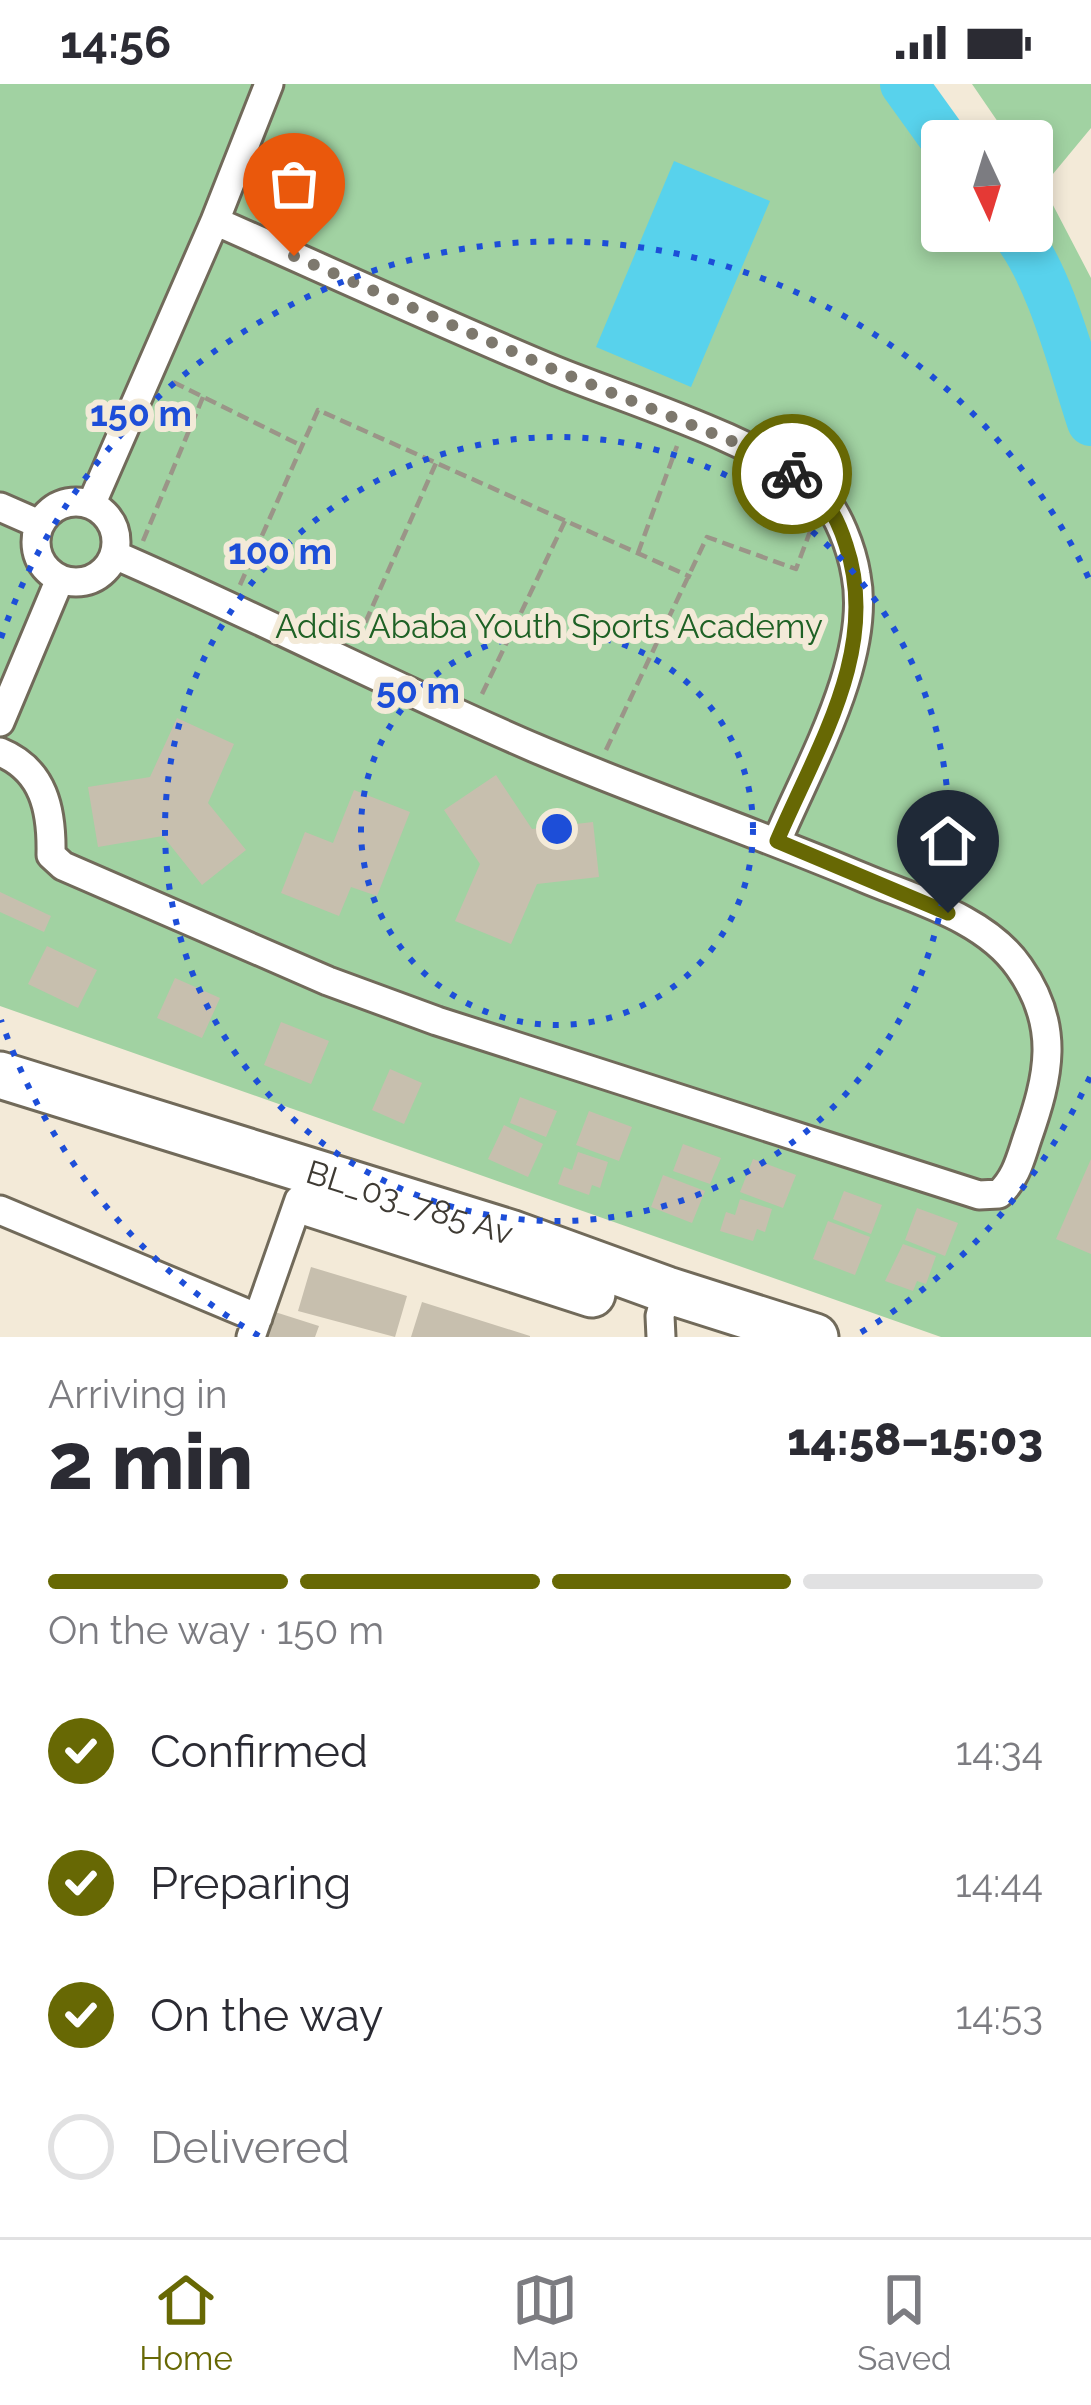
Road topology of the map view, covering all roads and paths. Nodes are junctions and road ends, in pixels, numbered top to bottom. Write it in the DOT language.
graph roads {
  1 [pos="269,84"];
  2 [pos="215,221"];
  3 [pos="149,370"];
  4 [pos="203,397"];
  5 [pos="686,423"];
  6 [pos="302,446"];
  7 [pos="436,463"];
  8 [pos="823,496"];
  9 [pos="91,505"];
  10 [pos="0,507"];
  11 [pos="565,520"];
  12 [pos="39,524"];
  13 [pos="638,553"];
  14 [pos="124,559"];
  15 [pos="691,577"];
  16 [pos="60,579"];
  17 [pos="230,607"];
  18 [pos="347,663"];
  19 [pos="470,718"];
  20 [pos="0,722"];
  21 [pos="0,752"];
  22 [pos="595,772"];
  23 [pos="777,841"];
  24 [pos="0,1075"];
  25 [pos="0,1108"];
  26 [pos="299,1200"];
  27 [pos="0,1210"];
  28 [pos="663,1315"];
  29 [pos="254,1327"];
  30 [pos="722,1337"];
  31 [pos="815,1337"];
  1 -- 2 [label="street"];
  2 -- 3 [label="street"];
  2 -- 5 [label="street"];
  3 -- 4 [label="path"];
  3 -- 9 [label="street"];
  4 -- 6 [label="path"];
  4 -- 14 [label="path"];
  5 -- 8 [label="street"];
  5 -- 13 [label="path"];
  6 -- 7 [label="path"];
  6 -- 17 [label="path"];
  7 -- 11 [label="path"];
  7 -- 18 [label="path"];
  8 -- 15 [label="path"];
  8 -- 23 [label="street"];
  9 -- 12 [label="street"];
  9 -- 14 [label="street"];
  10 -- 12 [label="street"];
  11 -- 13 [label="path"];
  11 -- 19 [label="path"];
  12 -- 16 [label="street"];
  13 -- 15 [label="path"];
  14 -- 16 [label="street"];
  14 -- 17 [label="street"];
  15 -- 22 [label="path"];
  16 -- 20 [label="street"];
  17 -- 18 [label="street"];
  18 -- 19 [label="street"];
  19 -- 22 [label="street"];
  21 -- 23 [label="street"];
  22 -- 23 [label="street"];
  24 -- 28 [label="main road, BL_03_785 Av"];
  25 -- 26 [label="main road, BL_03_785 Av"];
  26 -- 28 [label="main road, BL_03_785 Av"];
  26 -- 29 [label="street"];
  27 -- 29 [label="street"];
  28 -- 30 [label="main road, BL_03_785 Av"];
  28 -- 31 [label="main road, BL_03_785 Av"];
}
